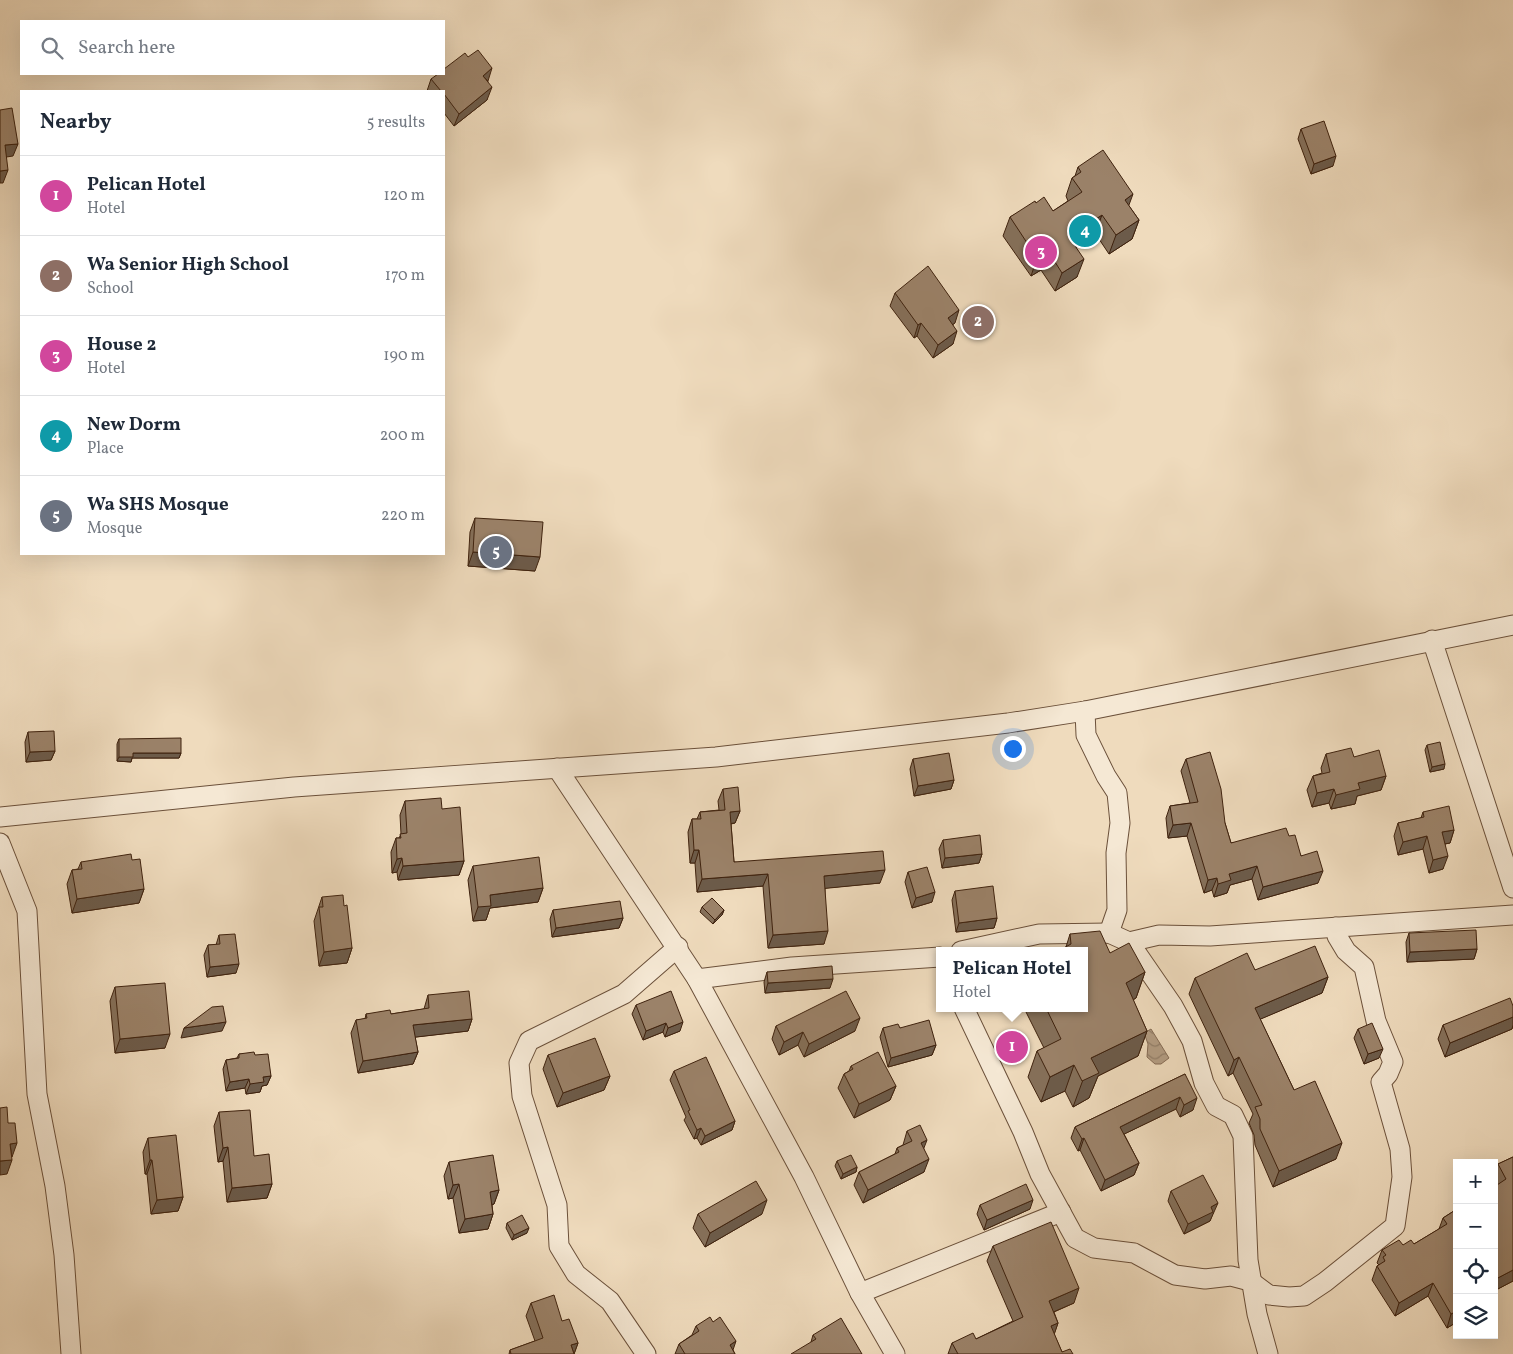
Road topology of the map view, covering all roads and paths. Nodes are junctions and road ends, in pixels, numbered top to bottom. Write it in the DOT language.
graph roads {
  1 [pos="1513,624"];
  2 [pos="1432,640"];
  3 [pos="1086,711"];
  4 [pos="557,768"];
  5 [pos="0,817"];
  6 [pos="0,843"];
  7 [pos="1513,888"];
  8 [pos="1513,915"];
  9 [pos="1336,927"];
  10 [pos="1108,933"];
  11 [pos="1129,942"];
  12 [pos="678,947"];
  13 [pos="979,947"];
  14 [pos="936,957"];
  15 [pos="697,979"];
  16 [pos="966,1012"];
  17 [pos="1061,1212"];
  18 [pos="1250,1281"];
  19 [pos="860,1294"];
  20 [pos="71,1354"];
  21 [pos="646,1354"];
  22 [pos="896,1354"];
  23 [pos="1268,1354"];
  1 -- 2 [label="street"];
  2 -- 3 [label="street"];
  2 -- 7 [label="street"];
  3 -- 4 [label="street"];
  3 -- 10 [label="street"];
  4 -- 5 [label="street"];
  4 -- 12 [label="street"];
  6 -- 20 [label="street"];
  8 -- 9 [label="street"];
  9 -- 11 [label="street"];
  9 -- 18 [label="street"];
  10 -- 11 [label="street"];
  10 -- 13 [label="street"];
  11 -- 18 [label="street"];
  12 -- 15 [label="street"];
  12 -- 21 [label="street"];
  14 -- 15 [label="street"];
  15 -- 19 [label="street"];
  16 -- 17 [label="street"];
  17 -- 18 [label="street"];
  17 -- 19 [label="street"];
  18 -- 23 [label="street"];
  19 -- 22 [label="street"];
}
